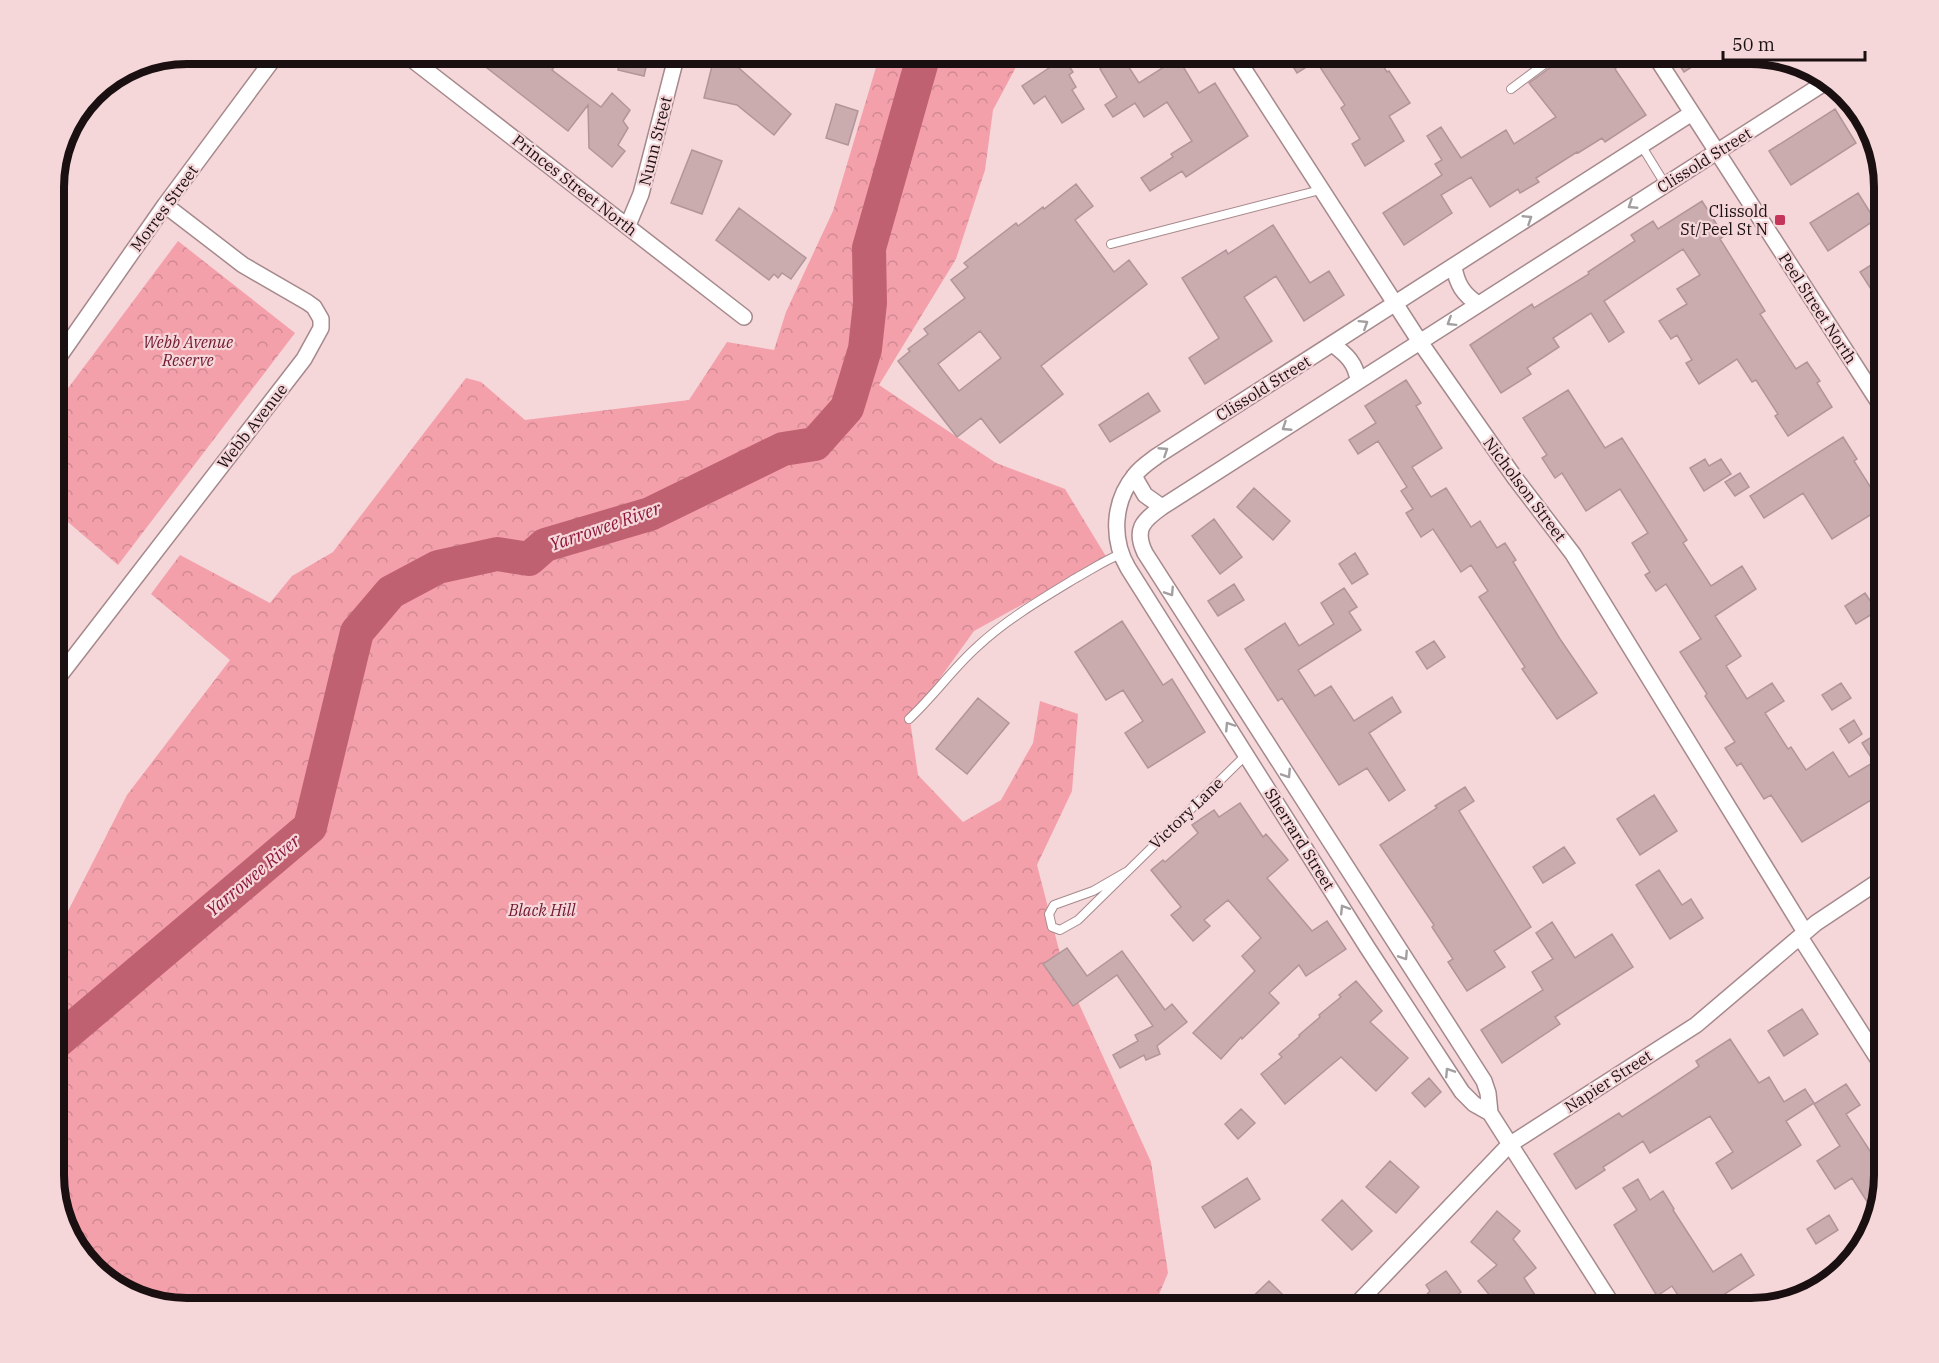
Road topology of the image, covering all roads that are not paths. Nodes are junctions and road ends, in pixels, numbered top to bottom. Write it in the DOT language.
graph roads {
  1 [pos="270,64"];
  2 [pos="418,64"];
  3 [pos="674,64"];
  4 [pos="1240,64"];
  5 [pos="1545,64"];
  6 [pos="1660,64"];
  7 [pos="1820,85"];
  8 [pos="1511,89"];
  9 [pos="1692,113"];
  10 [pos="1641,145"];
  11 [pos="1718,151"];
  12 [pos="1665,184"];
  13 [pos="1320,190"];
  14 [pos="165,205"];
  15 [pos="627,225"];
  16 [pos="1112,244"];
  17 [pos="1454,267"];
  18 [pos="1478,304"];
  19 [pos="1395,305"];
  20 [pos="744,317"];
  21 [pos="1420,342"];
  22 [pos="1332,344"];
  23 [pos="65,348"];
  24 [pos="1358,381"];
  25 [pos="1874,395"];
  26 [pos="1134,476"];
  27 [pos="1162,507"];
  28 [pos="1141,542"];
  29 [pos="1120,554"];
  30 [pos="1157,571"];
  31 [pos="1138,584"];
  32 [pos="65,669"];
  33 [pos="909,719"];
  34 [pos="1247,754"];
  35 [pos="1126,872"];
  36 [pos="1874,884"];
  37 [pos="1802,934"];
  38 [pos="1874,1052"];
  39 [pos="1490,1113"];
  40 [pos="1509,1145"];
  41 [pos="1363,1298"];
  42 [pos="1608,1298"];
  1 -- 14 [label="street, Morres Street"];
  2 -- 15 [label="street, Princes Street North"];
  3 -- 15 [label="street, Nunn Street"];
  4 -- 13 [label="street, Nicholson Street"];
  5 -- 8 [label="lane"];
  6 -- 9 [label="street, Peel Street North"];
  7 -- 11 [label="street, Clissold Street"];
  9 -- 10 [label="street, Clissold Street"];
  9 -- 11 [label="street, Peel Street North"];
  10 -- 12 [label="lane"];
  17 -- 10 [label="street, Clissold Street, one-way"];
  11 -- 12 [label="street, Clissold Street"];
  11 -- 25 [label="street, Peel Street North"];
  12 -- 18 [label="street, Clissold Street, one-way"];
  13 -- 16 [label="lane"];
  13 -- 19 [label="street, Nicholson Street"];
  14 -- 23 [label="street, Morres Street"];
  14 -- 32 [label="street, Webb Avenue"];
  15 -- 20 [label="street, Princes Street North"];
  17 -- 18 [label="street"];
  17 -- 19 [label="street, Clissold Street"];
  18 -- 21 [label="street, Clissold Street, one-way"];
  19 -- 21 [label="street, Nicholson Street"];
  22 -- 19 [label="street, Clissold Street, one-way"];
  21 -- 24 [label="street, Clissold Street"];
  21 -- 37 [label="street, Nicholson Street"];
  22 -- 24 [label="street"];
  26 -- 22 [label="street, Clissold Street, one-way"];
  24 -- 27 [label="street, Clissold Street, one-way"];
  26 -- 27 [label="street"];
  26 -- 29 [label="street, Clissold Street"];
  27 -- 28 [label="street, Clissold Street"];
  28 -- 29 [label="street"];
  28 -- 30 [label="street, Sherrard Street"];
  29 -- 31 [label="street, Sherrard Street"];
  29 -- 33 [label="lane"];
  30 -- 31 [label="street"];
  30 -- 39 [label="street, Sherrard Street, one-way"];
  34 -- 31 [label="street, Sherrard Street, one-way"];
  34 -- 35 [label="lane, Victory Lane"];
  39 -- 34 [label="street, Sherrard Street, one-way"];
  35 -- 35 [label="lane, Victory Lane"];
  36 -- 37 [label="street, Napier Street"];
  37 -- 38 [label="street, Nicholson Street"];
  37 -- 40 [label="street, Napier Street"];
  39 -- 40 [label="street, Sherrard Street"];
  40 -- 41 [label="street, Napier Street"];
  40 -- 42 [label="street, Sherrard Street"];
}
